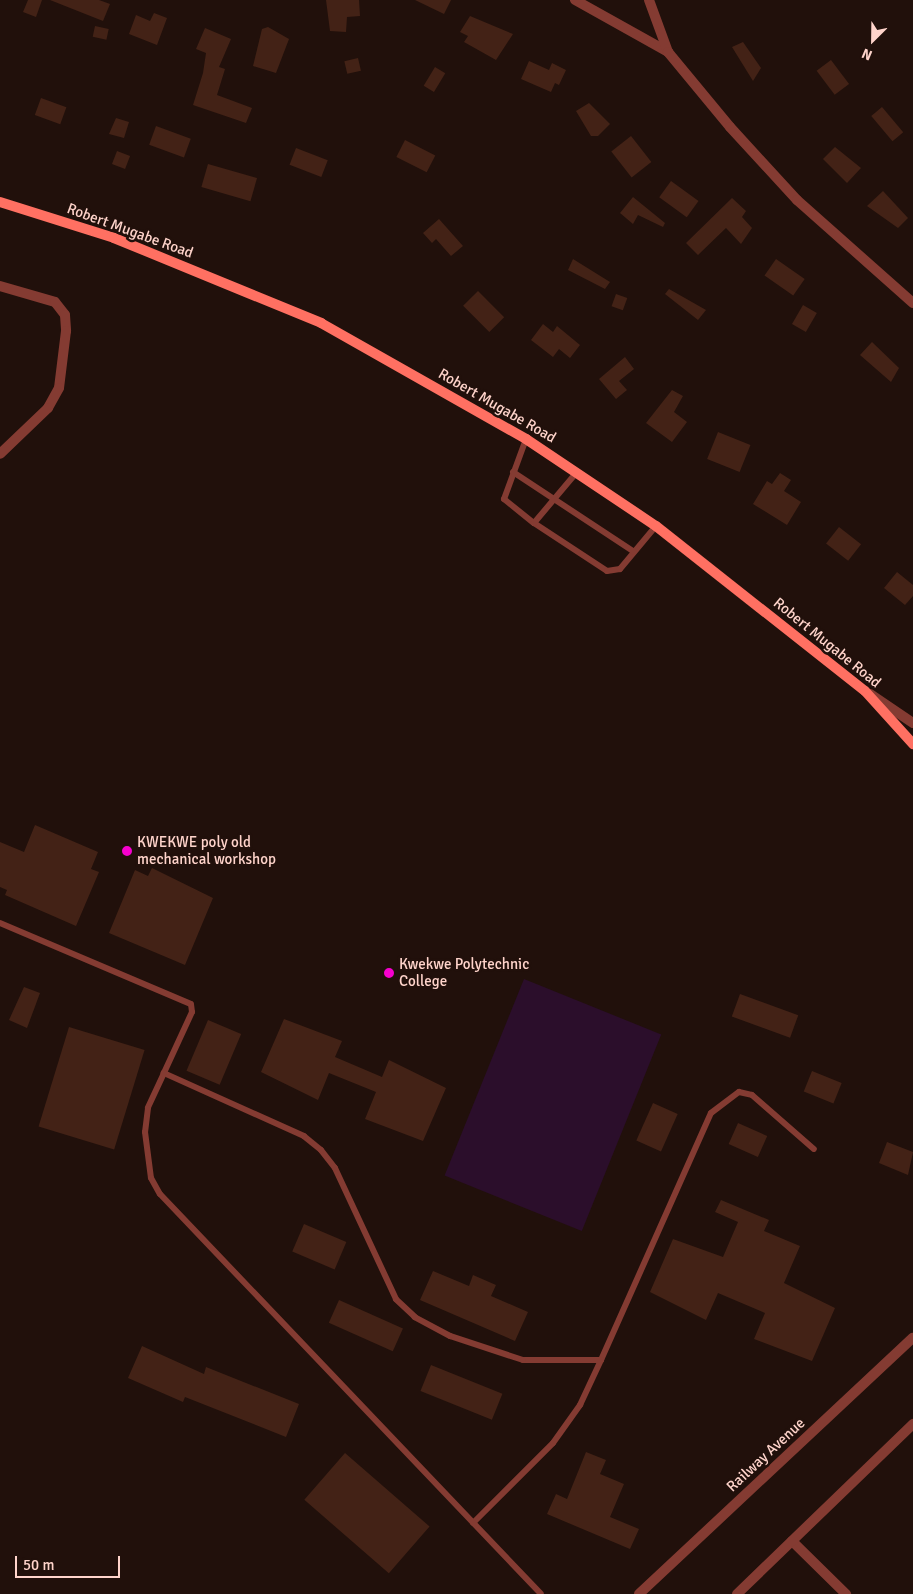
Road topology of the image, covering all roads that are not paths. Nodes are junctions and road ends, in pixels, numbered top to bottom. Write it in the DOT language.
graph roads {
  1 [pos="575,0"];
  2 [pos="649,0"];
  3 [pos="668,52"];
  4 [pos="0,202"];
  5 [pos="0,286"];
  6 [pos="913,303"];
  7 [pos="526,439"];
  8 [pos="0,454"];
  9 [pos="513,472"];
  10 [pos="577,472"];
  11 [pos="556,500"];
  12 [pos="534,523"];
  13 [pos="656,526"];
  14 [pos="634,551"];
  15 [pos="865,691"];
  16 [pos="913,723"];
  17 [pos="913,744"];
  18 [pos="0,922"];
  19 [pos="164,1073"];
  20 [pos="814,1149"];
  21 [pos="913,1338"];
  22 [pos="601,1360"];
  23 [pos="913,1424"];
  24 [pos="473,1523"];
  25 [pos="792,1541"];
  26 [pos="540,1594"];
  27 [pos="639,1594"];
  28 [pos="737,1594"];
  29 [pos="846,1594"];
  1 -- 3 [label="street"];
  2 -- 3 [label="street"];
  3 -- 6 [label="street"];
  4 -- 7 [label="main road, Robert Mugabe Road"];
  5 -- 8 [label="street"];
  7 -- 9 [label="lane"];
  7 -- 10 [label="main road, Robert Mugabe Road"];
  9 -- 11 [label="lane"];
  9 -- 12 [label="lane"];
  10 -- 11 [label="lane"];
  10 -- 13 [label="main road, Robert Mugabe Road"];
  11 -- 12 [label="lane"];
  11 -- 14 [label="lane"];
  12 -- 14 [label="lane"];
  13 -- 14 [label="lane"];
  13 -- 15 [label="main road, Robert Mugabe Road"];
  15 -- 16 [label="street"];
  15 -- 17 [label="main road, Robert Mugabe Road"];
  18 -- 19 [label="lane"];
  19 -- 22 [label="lane"];
  19 -- 24 [label="lane"];
  20 -- 22 [label="lane"];
  21 -- 27 [label="street, Railway Avenue"];
  22 -- 24 [label="lane"];
  23 -- 25 [label="street"];
  24 -- 26 [label="lane"];
  25 -- 28 [label="street"];
  25 -- 29 [label="street"];
}
